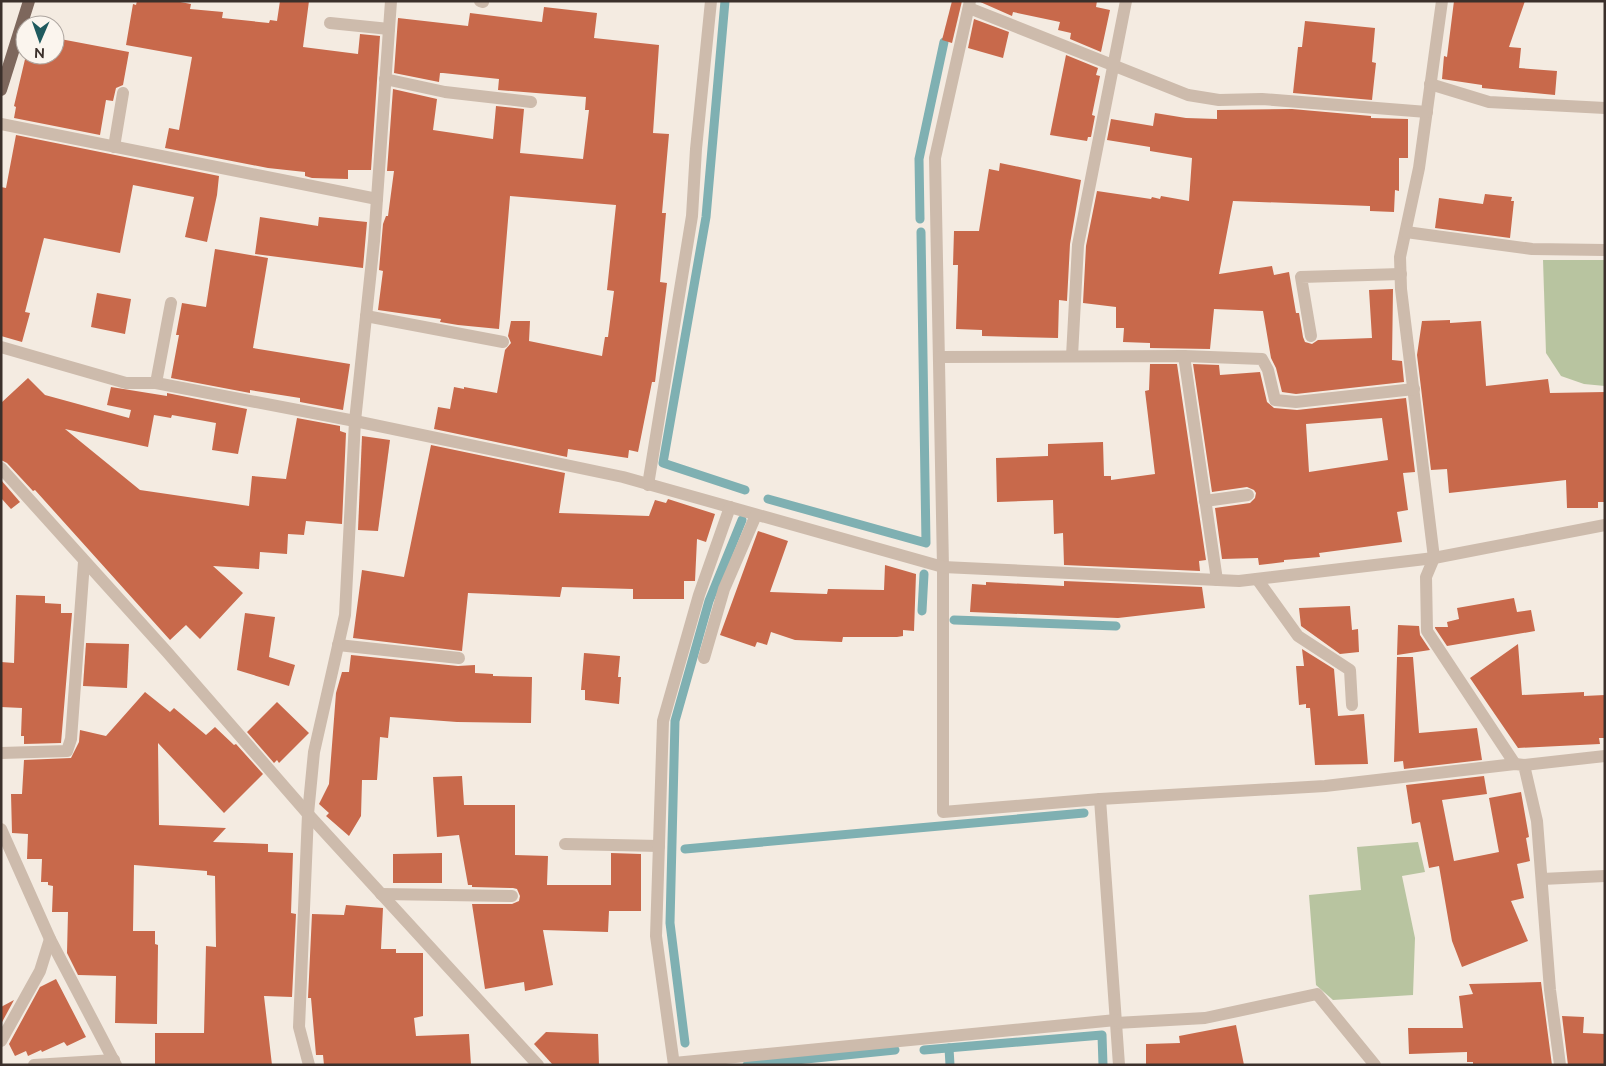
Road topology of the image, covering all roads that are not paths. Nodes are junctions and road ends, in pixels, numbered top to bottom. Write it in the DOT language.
graph roads {
  1 [pos="29,1"];
  2 [pos="391,1"];
  3 [pos="711,1"];
  4 [pos="1126,1"];
  5 [pos="1442,1"];
  6 [pos="969,5"];
  7 [pos="330,23"];
  8 [pos="389,29"];
  9 [pos="1114,65"];
  10 [pos="386,79"];
  11 [pos="1430,84"];
  12 [pos="1,90"];
  13 [pos="123,93"];
  14 [pos="531,102"];
  15 [pos="1605,108"];
  16 [pos="1427,112"];
  17 [pos="1,124"];
  18 [pos="114,147"];
  19 [pos="377,198"];
  20 [pos="1406,232"];
  21 [pos="1605,250"];
  22 [pos="1401,274"];
  23 [pos="171,303"];
  24 [pos="366,316"];
  25 [pos="1311,336"];
  26 [pos="504,342"];
  27 [pos="1,347"];
  28 [pos="1072,356"];
  29 [pos="1184,356"];
  30 [pos="939,357"];
  31 [pos="156,383"];
  32 [pos="1414,389"];
  33 [pos="355,420"];
  34 [pos="1,468"];
  35 [pos="648,485"];
  36 [pos="1248,495"];
  37 [pos="1205,501"];
  38 [pos="730,507"];
  39 [pos="756,515"];
  40 [pos="1605,525"];
  41 [pos="1434,558"];
  42 [pos="84,562"];
  43 [pos="943,567"];
  44 [pos="1257,579"];
  45 [pos="1217,580"];
  46 [pos="338,645"];
  47 [pos="459,658"];
  48 [pos="704,658"];
  49 [pos="1352,706"];
  50 [pos="1,753"];
  51 [pos="1605,756"];
  52 [pos="1520,765"];
  53 [pos="1100,799"];
  54 [pos="308,814"];
  55 [pos="1,829"];
  56 [pos="565,844"];
  57 [pos="660,846"];
  58 [pos="1605,876"];
  59 [pos="1542,879"];
  60 [pos="381,894"];
  61 [pos="512,896"];
  62 [pos="50,939"];
  63 [pos="1116,1021"];
  64 [pos="1,1042"];
  65 [pos="115,1063"];
  66 [pos="674,1064"];
  67 [pos="34,1065"];
  68 [pos="309,1065"];
  69 [pos="538,1065"];
  70 [pos="1119,1065"];
  71 [pos="1374,1065"];
  72 [pos="1560,1065"];
  1 -- 12 [label="main road"];
  2 -- 8 [label="street"];
  3 -- 35 [label="street"];
  4 -- 9 [label="street"];
  5 -- 11 [label="street"];
  6 -- 9 [label="street"];
  6 -- 30 [label="street"];
  7 -- 8 [label="street"];
  8 -- 10 [label="street"];
  9 -- 16 [label="street"];
  9 -- 28 [label="street"];
  10 -- 14 [label="street"];
  10 -- 19 [label="street"];
  11 -- 15 [label="street"];
  11 -- 16 [label="street"];
  13 -- 18 [label="street"];
  16 -- 20 [label="street"];
  17 -- 18 [label="street"];
  18 -- 19 [label="street"];
  19 -- 24 [label="street"];
  20 -- 21 [label="street"];
  20 -- 22 [label="street"];
  22 -- 25 [label="street"];
  22 -- 32 [label="street"];
  23 -- 31 [label="street"];
  24 -- 26 [label="street"];
  24 -- 33 [label="street"];
  27 -- 31 [label="street"];
  28 -- 29 [label="street"];
  28 -- 30 [label="street"];
  29 -- 32 [label="street"];
  29 -- 37 [label="street"];
  30 -- 43 [label="street"];
  31 -- 33 [label="street"];
  32 -- 41 [label="street"];
  33 -- 35 [label="street"];
  33 -- 46 [label="street"];
  34 -- 42 [label="street"];
  35 -- 38 [label="street"];
  36 -- 37 [label="street"];
  37 -- 45 [label="street"];
  38 -- 39 [label="street"];
  38 -- 57 [label="street"];
  39 -- 43 [label="street"];
  39 -- 48 [label="street"];
  40 -- 41 [label="street"];
  41 -- 44 [label="street"];
  41 -- 52 [label="street"];
  42 -- 50 [label="street"];
  42 -- 54 [label="street"];
  43 -- 45 [label="street"];
  43 -- 53 [label="street"];
  44 -- 45 [label="street"];
  44 -- 49 [label="street"];
  46 -- 47 [label="street"];
  46 -- 54 [label="street"];
  51 -- 52 [label="street"];
  52 -- 53 [label="street"];
  52 -- 59 [label="street"];
  53 -- 63 [label="street"];
  54 -- 60 [label="street"];
  54 -- 68 [label="street"];
  55 -- 62 [label="street"];
  56 -- 57 [label="street"];
  57 -- 66 [label="street"];
  58 -- 59 [label="street"];
  59 -- 72 [label="street"];
  60 -- 61 [label="street"];
  60 -- 69 [label="street"];
  62 -- 64 [label="street"];
  62 -- 65 [label="street"];
  63 -- 66 [label="street"];
  63 -- 70 [label="street"];
  63 -- 71 [label="street"];
  65 -- 67 [label="street"];
}
